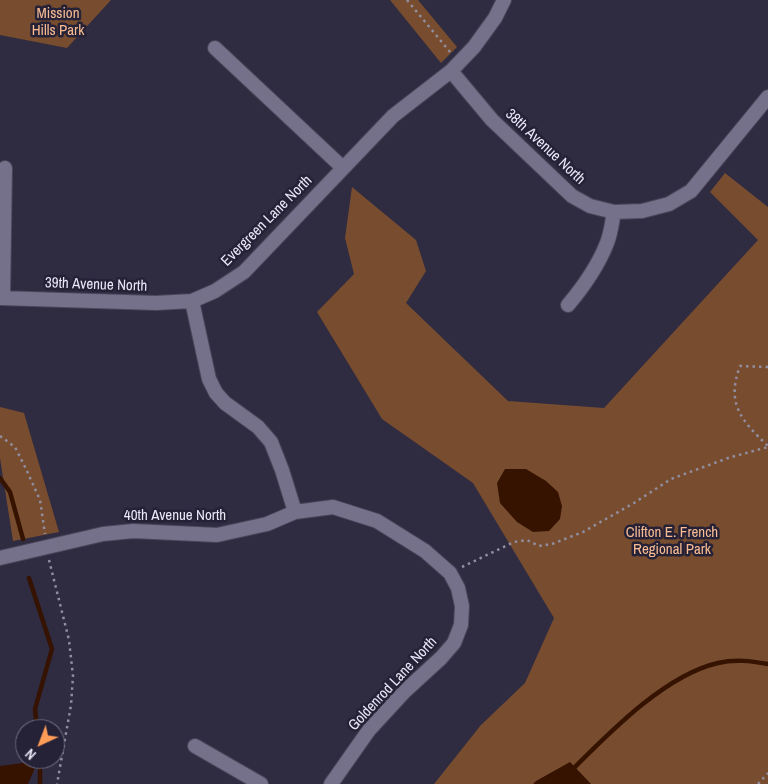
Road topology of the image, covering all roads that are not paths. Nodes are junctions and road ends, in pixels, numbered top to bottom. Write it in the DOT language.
graph roads {
  1 [pos="504,0"];
  2 [pos="215,48"];
  3 [pos="455,67"];
  4 [pos="768,97"];
  5 [pos="5,168"];
  6 [pos="342,168"];
  7 [pos="614,212"];
  8 [pos="2,298"];
  9 [pos="192,300"];
  10 [pos="568,305"];
  11 [pos="295,512"];
  12 [pos="0,558"];
  13 [pos="450,573"];
  14 [pos="194,746"];
  15 [pos="261,784"];
  16 [pos="331,784"];
  1 -- 3 [label="street, Evergreen Lane North"];
  2 -- 6 [label="street"];
  3 -- 6 [label="street, Evergreen Lane North"];
  3 -- 7 [label="street, 38th Avenue North"];
  4 -- 7 [label="street, 38th Avenue North"];
  5 -- 8 [label="street"];
  6 -- 9 [label="street, Evergreen Lane North"];
  7 -- 10 [label="street"];
  8 -- 9 [label="street, 39th Avenue North"];
  9 -- 11 [label="street"];
  11 -- 12 [label="street, 40th Avenue North"];
  11 -- 13 [label="street, 40th Avenue North"];
  13 -- 16 [label="street, Goldenrod Lane North"];
  14 -- 15 [label="street"];
}
